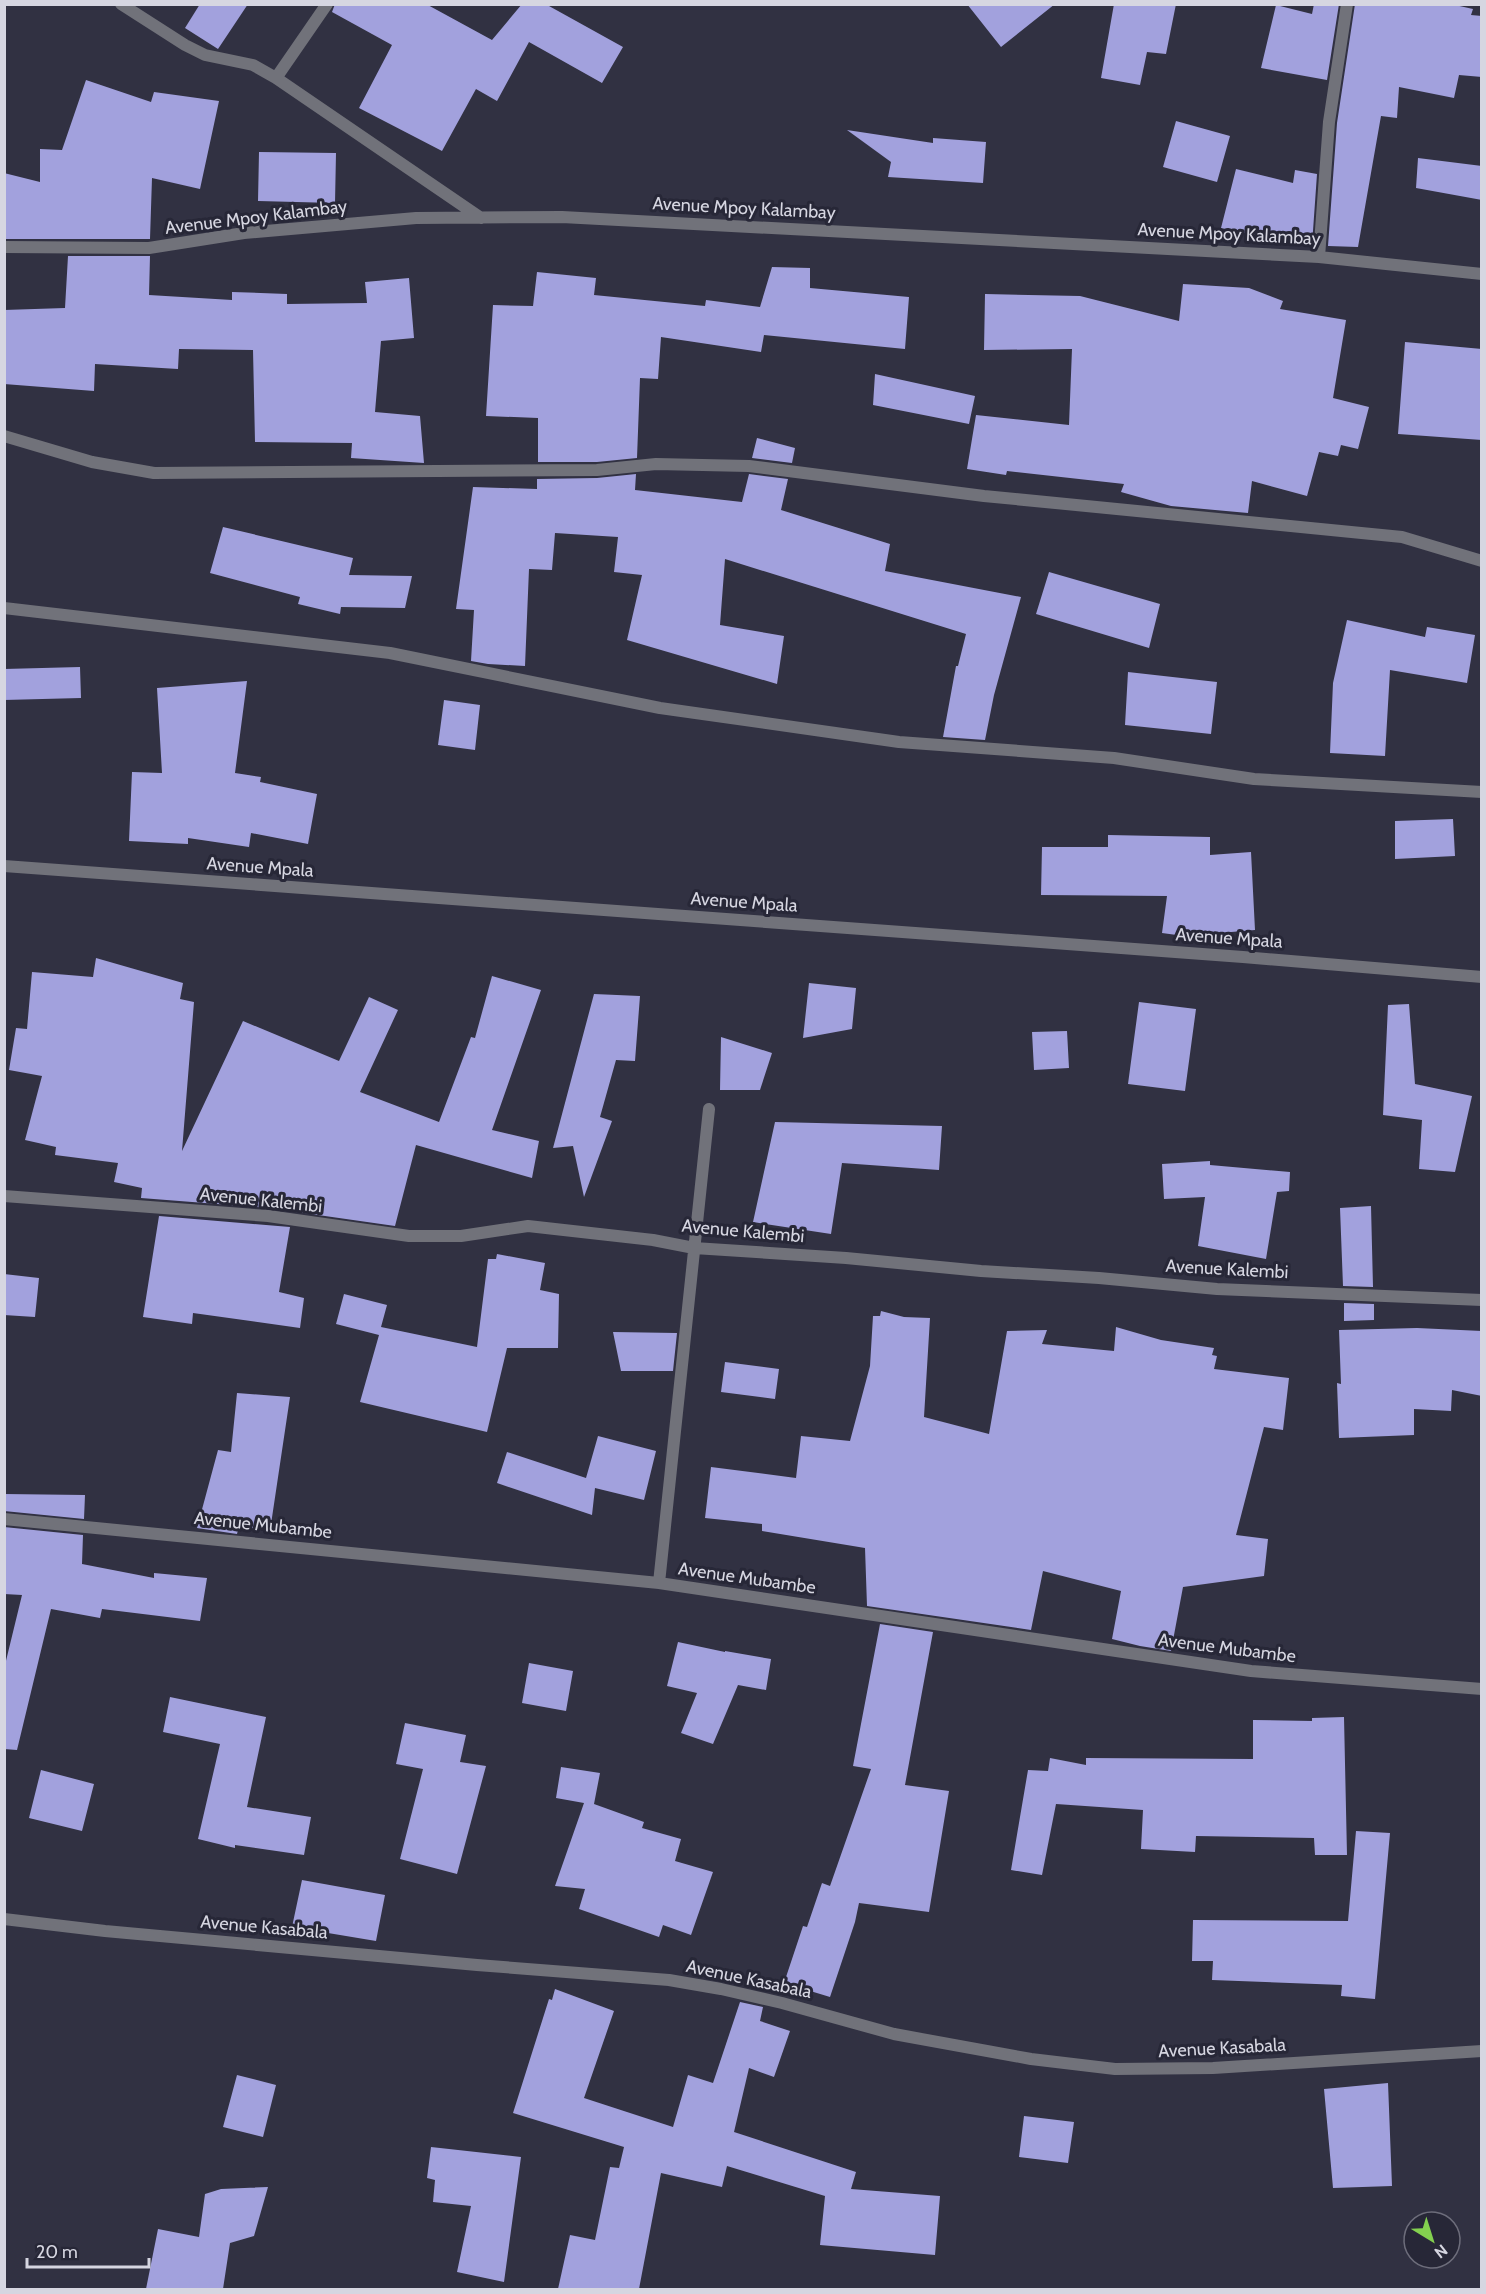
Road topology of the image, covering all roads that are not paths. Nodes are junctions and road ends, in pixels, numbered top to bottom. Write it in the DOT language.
graph roads {
  1 [pos="121,4"];
  2 [pos="327,4"];
  3 [pos="1347,4"];
  4 [pos="276,78"];
  5 [pos="481,218"];
  6 [pos="4,247"];
  7 [pos="1319,257"];
  8 [pos="1482,274"];
  9 [pos="4,436"];
  10 [pos="1482,561"];
  11 [pos="4,608"];
  12 [pos="1482,792"];
  13 [pos="4,866"];
  14 [pos="1482,977"];
  15 [pos="709,1109"];
  16 [pos="4,1196"];
  17 [pos="694,1248"];
  18 [pos="1482,1300"];
  19 [pos="4,1519"];
  20 [pos="659,1583"];
  21 [pos="1482,1689"];
  22 [pos="4,1919"];
  23 [pos="1482,2051"];
  1 -- 4 [label="street"];
  2 -- 4 [label="street"];
  3 -- 7 [label="street"];
  4 -- 5 [label="street"];
  5 -- 6 [label="street, Avenue Mpoy Kalambay"];
  5 -- 7 [label="street, Avenue Mpoy Kalambay"];
  7 -- 8 [label="street, Avenue Mpoy Kalambay"];
  9 -- 10 [label="street"];
  11 -- 12 [label="street"];
  13 -- 14 [label="street, Avenue Mpala"];
  15 -- 17 [label="street"];
  16 -- 17 [label="street, Avenue Kalembi"];
  17 -- 18 [label="street, Avenue Kalembi"];
  17 -- 20 [label="street"];
  19 -- 20 [label="street, Avenue Mubambe"];
  20 -- 21 [label="street, Avenue Mubambe"];
  22 -- 23 [label="street, Avenue Kasabala"];
}
